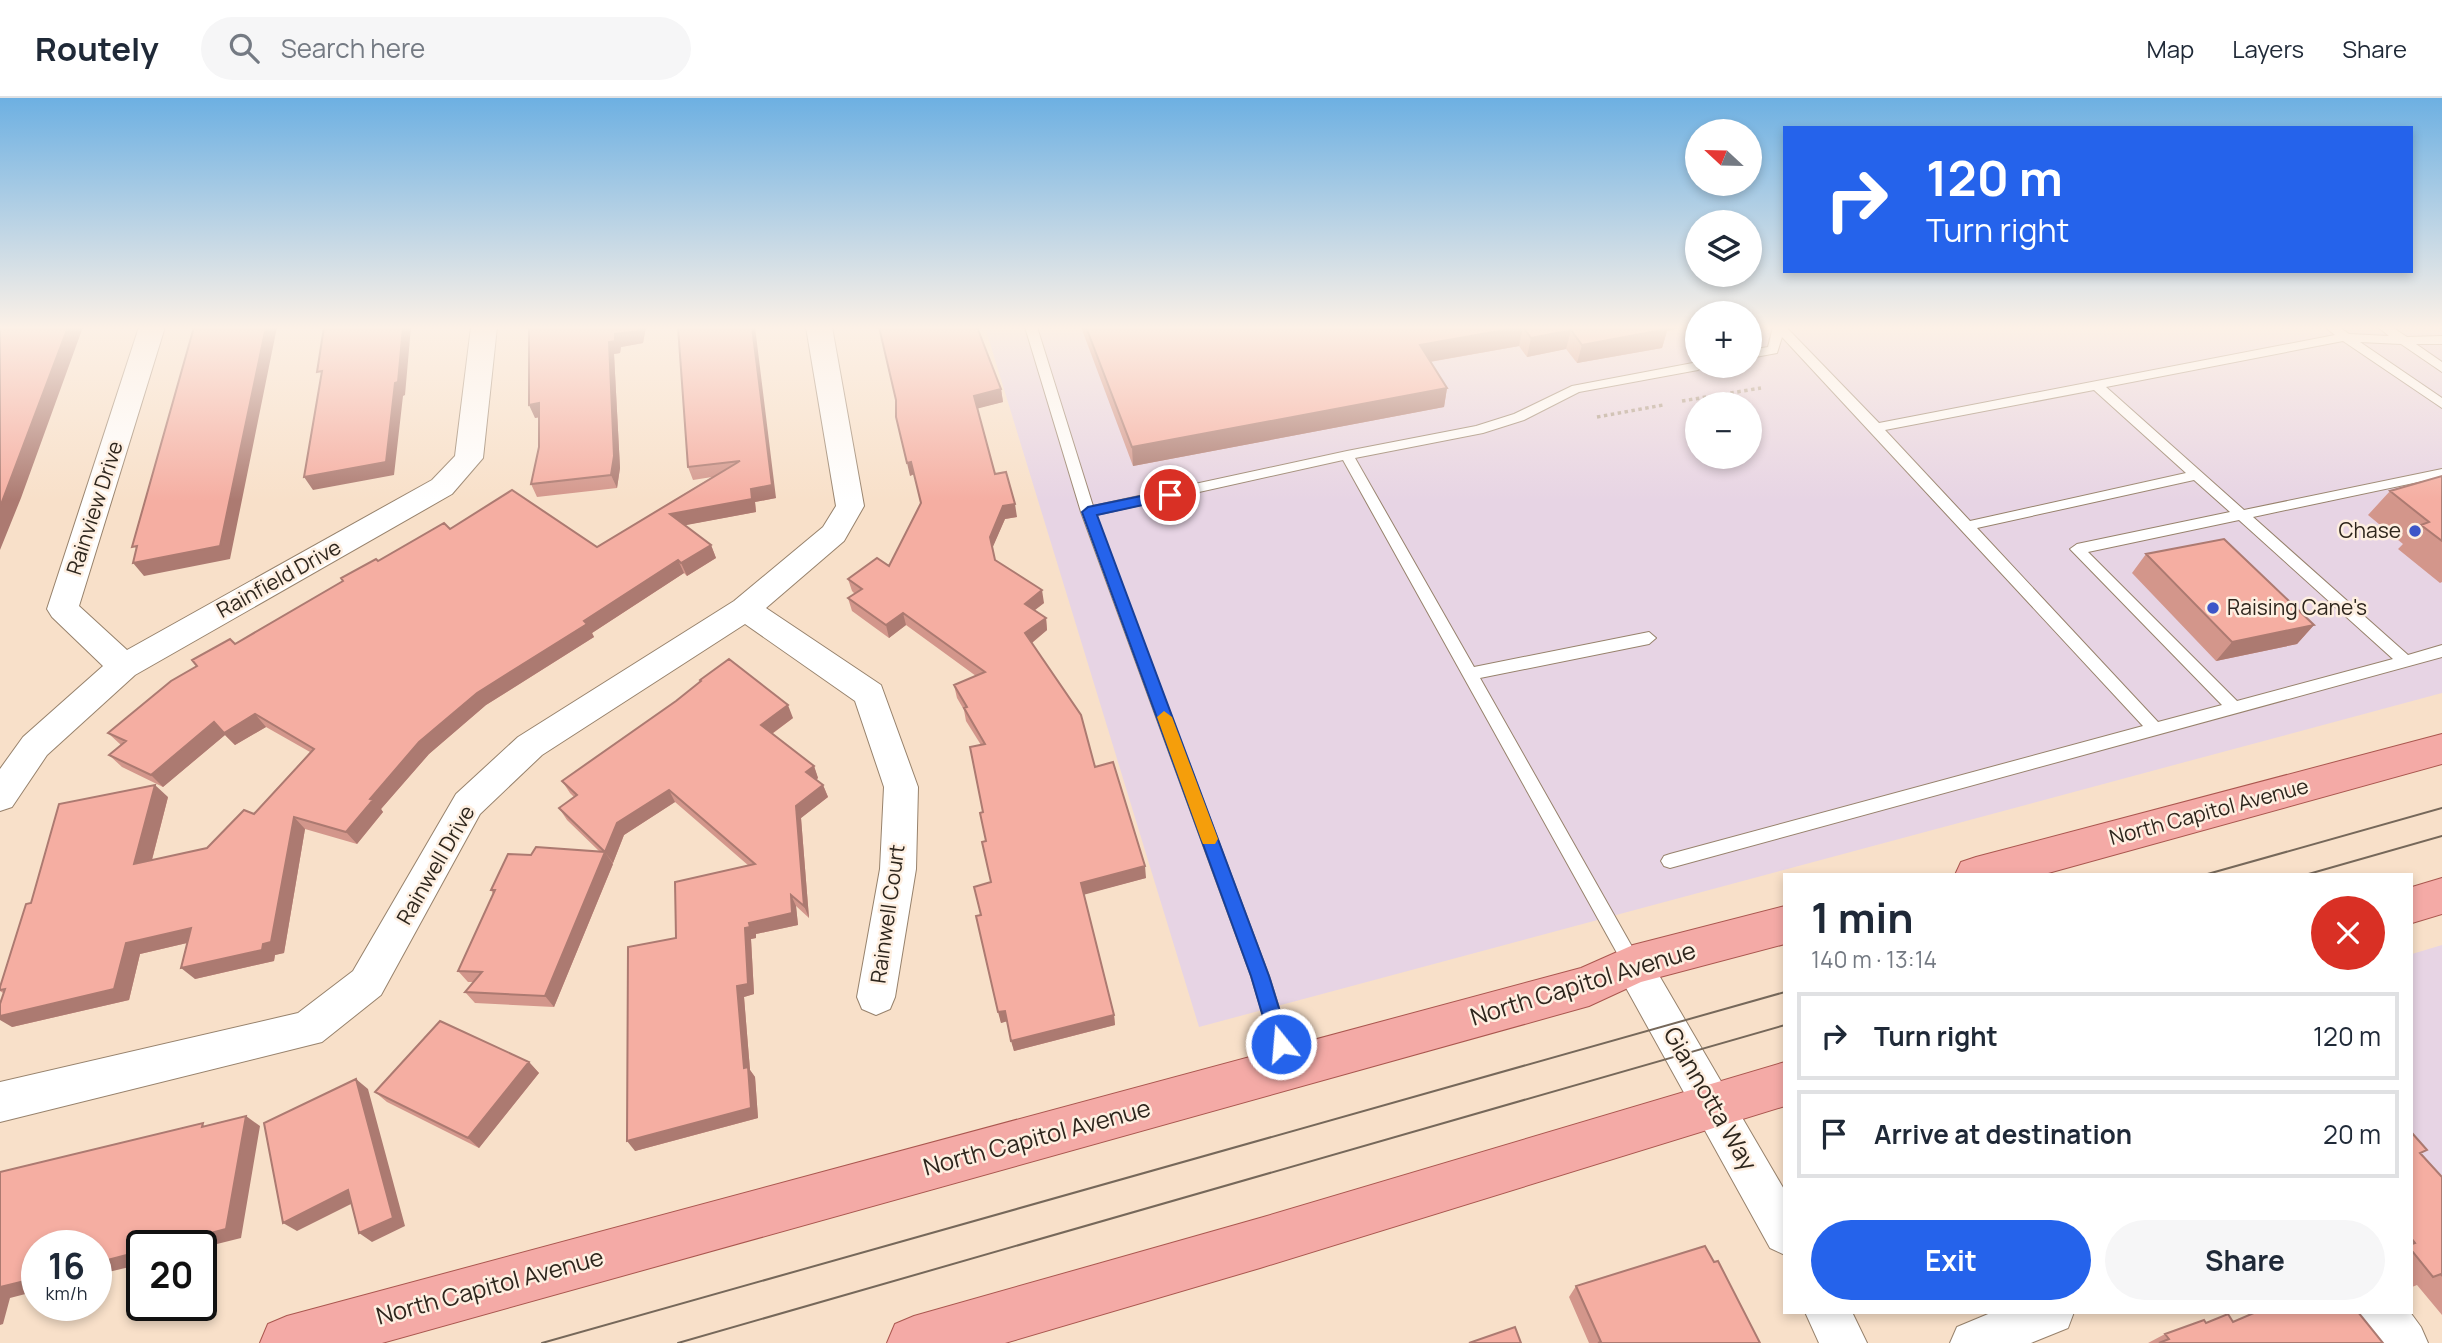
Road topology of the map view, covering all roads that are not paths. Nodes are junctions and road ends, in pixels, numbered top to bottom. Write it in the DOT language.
graph roads {
  1 [pos="134,385"];
  2 [pos="477,385"];
  3 [pos="829,385"];
  4 [pos="1049,385"];
  5 [pos="1597,385"];
  6 [pos="1835,385"];
  7 [pos="2102,385"];
  8 [pos="2415,385"];
  9 [pos="2097,386"];
  10 [pos="2442,404"];
  11 [pos="1876,428"];
  12 [pos="1347,455"];
  13 [pos="2442,473"];
  14 [pos="2197,475"];
  15 [pos="1088,512"];
  16 [pos="2242,516"];
  17 [pos="1967,526"];
  18 [pos="745,608"];
  19 [pos="1649,638"];
  20 [pos="2442,651"];
  21 [pos="2405,661"];
  22 [pos="124,666"];
  23 [pos="1469,674"];
  24 [pos="2234,707"];
  25 [pos="2154,728"];
  26 [pos="2442,749"];
  27 [pos="0,797"];
  28 [pos="1670,861"];
  29 [pos="1983,873"];
  30 [pos="1783,926"];
  31 [pos="1633,965"];
  32 [pos="876,997"];
  33 [pos="1288,1069"];
  34 [pos="1783,1085"];
  35 [pos="0,1102"];
  36 [pos="1714,1105"];
  37 [pos="1783,1229"];
  38 [pos="1828,1314"];
  39 [pos="2048,1314"];
  40 [pos="2383,1314"];
  41 [pos="287,1343"];
  42 [pos="914,1343"];
  43 [pos="1844,1343"];
  44 [pos="1973,1343"];
  45 [pos="2405,1343"];
  1 -- 22 [label="street, Rainview Drive"];
  2 -- 22 [label="street, Rainfield Drive"];
  3 -- 18 [label="street, Rainwell Drive"];
  4 -- 15 [label="lane"];
  5 -- 12 [label="lane"];
  6 -- 11 [label="lane"];
  7 -- 9 [label="lane"];
  8 -- 10 [label="lane"];
  9 -- 11 [label="lane"];
  9 -- 14 [label="lane"];
  11 -- 17 [label="lane"];
  12 -- 15 [label="lane"];
  12 -- 23 [label="lane"];
  13 -- 16 [label="lane"];
  14 -- 16 [label="lane"];
  14 -- 17 [label="lane"];
  15 -- 33 [label="lane"];
  16 -- 21 [label="lane"];
  16 -- 24 [label="lane"];
  17 -- 25 [label="lane"];
  18 -- 32 [label="street, Rainwell Court"];
  18 -- 35 [label="street, Rainwell Drive"];
  19 -- 23 [label="lane"];
  20 -- 21 [label="lane"];
  21 -- 24 [label="lane"];
  22 -- 27 [label="street, Rainfield Drive"];
  23 -- 31 [label="lane"];
  24 -- 25 [label="lane"];
  25 -- 28 [label="lane"];
  26 -- 29 [label="main road, North Capitol Avenue"];
  30 -- 31 [label="main road, North Capitol Avenue"];
  31 -- 33 [label="main road, North Capitol Avenue"];
  31 -- 36 [label="street, Giannotta Way"];
  33 -- 41 [label="main road, North Capitol Avenue"];
  34 -- 36 [label="main road"];
  36 -- 37 [label="street, Giannotta Way"];
  36 -- 42 [label="main road"];
  38 -- 43 [label="street"];
  39 -- 44 [label="street"];
  40 -- 45 [label="street"];
}
